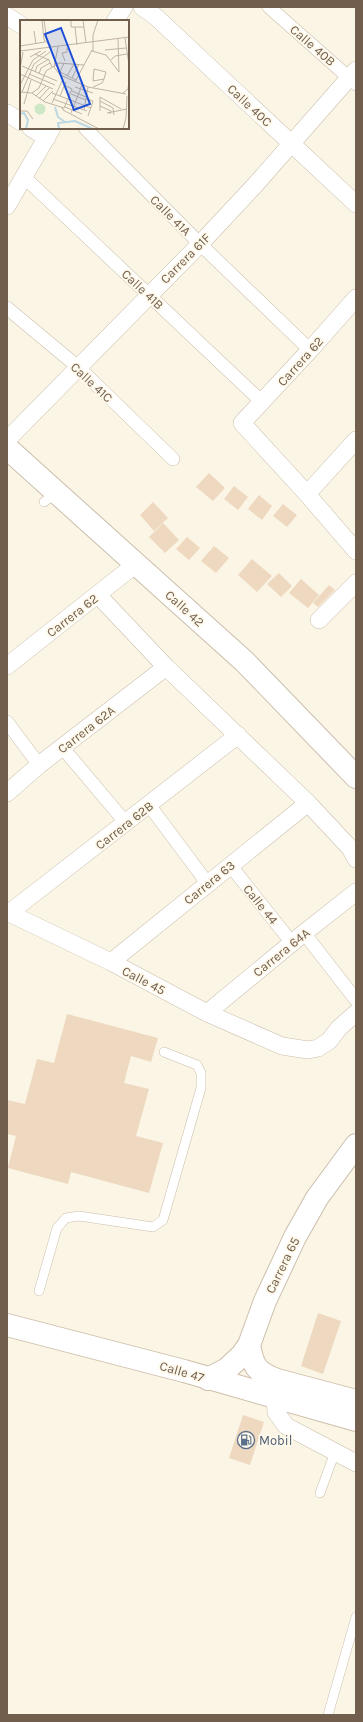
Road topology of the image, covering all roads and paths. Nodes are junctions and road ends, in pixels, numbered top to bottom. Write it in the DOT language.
graph roads {
  1 [pos="124,7"];
  2 [pos="142,7"];
  3 [pos="269,7"];
  4 [pos="7,16"];
  5 [pos="116,20"];
  6 [pos="20,24"];
  7 [pos="354,77"];
  8 [pos="7,113"];
  9 [pos="20,121"];
  10 [pos="35,129"];
  11 [pos="86,129"];
  12 [pos="50,133"];
  13 [pos="291,144"];
  14 [pos="23,176"];
  15 [pos="8,201"];
  16 [pos="356,204"];
  17 [pos="200,244"];
  18 [pos="149,294"];
  19 [pos="356,298"];
  20 [pos="7,308"];
  21 [pos="310,350"];
  22 [pos="78,367"];
  23 [pos="262,402"];
  24 [pos="7,440"];
  25 [pos="356,440"];
  26 [pos="7,448"];
  27 [pos="173,459"];
  28 [pos="307,494"];
  29 [pos="356,551"];
  30 [pos="136,564"];
  31 [pos="356,583"];
  32 [pos="98,595"];
  33 [pos="319,620"];
  34 [pos="7,666"];
  35 [pos="166,667"];
  36 [pos="7,722"];
  37 [pos="238,735"];
  38 [pos="62,747"];
  39 [pos="39,765"];
  40 [pos="356,777"];
  41 [pos="7,793"];
  42 [pos="308,803"];
  43 [pos="149,805"];
  44 [pos="126,823"];
  45 [pos="356,859"];
  46 [pos="230,866"];
  47 [pos="208,884"];
  48 [pos="356,892"];
  49 [pos="8,913"];
  50 [pos="298,938"];
  51 [pos="111,962"];
  52 [pos="356,1000"];
  53 [pos="207,1012"];
  54 [pos="356,1013"];
  55 [pos="164,1052"];
  56 [pos="356,1145"];
  57 [pos="39,1290"];
  58 [pos="7,1325"];
  59 [pos="249,1345"];
  60 [pos="208,1379"];
  61 [pos="275,1398"];
  62 [pos="356,1401"];
  63 [pos="356,1420"];
  64 [pos="335,1452"];
  65 [pos="356,1463"];
  66 [pos="320,1493"];
  67 [pos="356,1617"];
  68 [pos="328,1715"];
  1 -- 5 [label="street"];
  2 -- 13 [label="street, Calle 40C"];
  3 -- 7 [label="street, Calle 40B"];
  4 -- 6 [label="street"];
  7 -- 13 [label="street, Carrera 61F"];
  8 -- 9 [label="street"];
  10 -- 12 [label="street"];
  11 -- 17 [label="street, Calle 41A"];
  12 -- 14 [label="street"];
  13 -- 16 [label="street, Calle 40C"];
  13 -- 17 [label="street, Carrera 61F"];
  14 -- 15 [label="street"];
  14 -- 18 [label="street, Calle 41B"];
  17 -- 18 [label="street, Carrera 61F"];
  17 -- 21 [label="street, Calle 41A"];
  18 -- 22 [label="street, Carrera 61F"];
  18 -- 23 [label="street, Calle 41B"];
  19 -- 21 [label="street, Carrera 62"];
  20 -- 22 [label="street, Calle 41C"];
  21 -- 23 [label="street, Carrera 62"];
  22 -- 24 [label="street, Carrera 61F"];
  22 -- 27 [label="street, Calle 41C"];
  23 -- 28 [label="street, Carrera 62"];
  25 -- 28 [label="street"];
  26 -- 30 [label="street, Calle 42"];
  28 -- 29 [label="street"];
  30 -- 32 [label="street, Carrera 62"];
  30 -- 40 [label="street, Calle 42"];
  31 -- 33 [label="street"];
  32 -- 34 [label="street, Carrera 62"];
  32 -- 35 [label="street"];
  35 -- 37 [label="street"];
  35 -- 38 [label="street, Carrera 62A"];
  36 -- 39 [label="street"];
  37 -- 42 [label="street"];
  37 -- 43 [label="street, Carrera 62B"];
  38 -- 39 [label="street, Carrera 62A"];
  38 -- 44 [label="street"];
  39 -- 41 [label="street, Carrera 62A"];
  42 -- 45 [label="street"];
  42 -- 46 [label="street, Carrera 63"];
  43 -- 44 [label="street, Carrera 62B"];
  43 -- 47 [label="street"];
  44 -- 49 [label="street, Carrera 62B"];
  46 -- 47 [label="street, Carrera 63"];
  46 -- 50 [label="street, Calle 44"];
  47 -- 51 [label="street, Carrera 63"];
  48 -- 50 [label="street, Carrera 64A"];
  49 -- 51 [label="street, Calle 45"];
  50 -- 52 [label="street, Calle 44"];
  50 -- 53 [label="street, Carrera 64A"];
  51 -- 53 [label="street, Calle 45"];
  53 -- 54 [label="street, Calle 45"];
  55 -- 57 [label="lane"];
  56 -- 59 [label="street, Carrera 65"];
  58 -- 60 [label="street, Calle 47"];
  59 -- 60 [label="street, Carrera 65"];
  59 -- 62 [label="street"];
  60 -- 61 [label="street, Calle 47"];
  61 -- 63 [label="street, Calle 47"];
  61 -- 64 [label="street"];
  64 -- 65 [label="street"];
  64 -- 66 [label="lane"];
  67 -- 68 [label="lane"];
}
